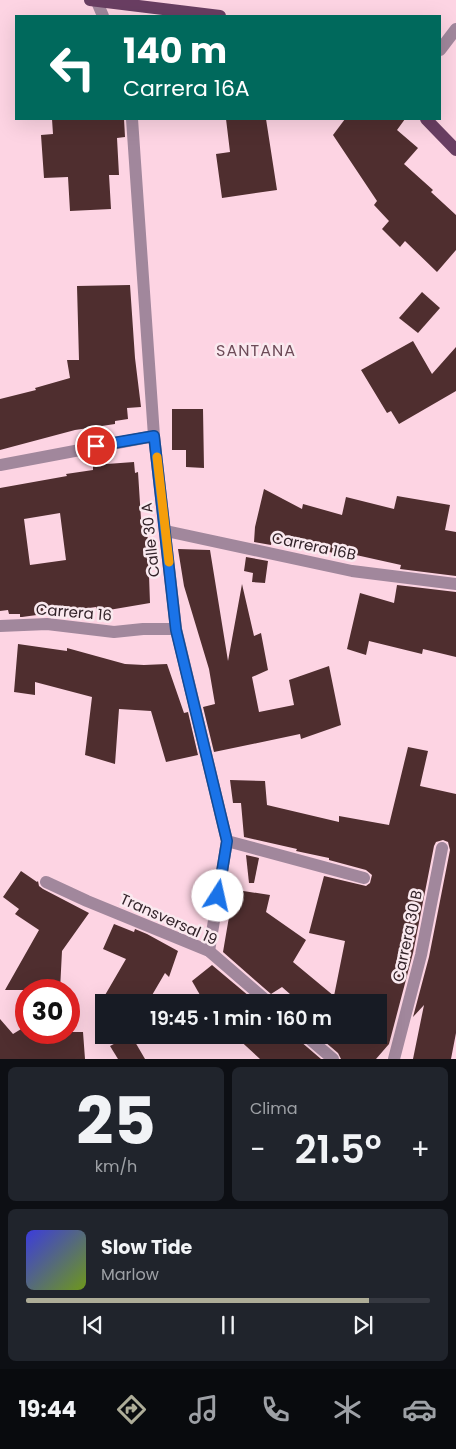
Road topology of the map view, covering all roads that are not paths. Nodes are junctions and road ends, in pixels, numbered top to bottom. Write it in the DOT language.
graph roads {
  1 [pos="93,1"];
  2 [pos="102,15"];
  3 [pos="212,15"];
  4 [pos="456,29"];
  5 [pos="441,49"];
  6 [pos="132,120"];
  7 [pos="427,120"];
  8 [pos="456,150"];
  9 [pos="154,436"];
  10 [pos="0,465"];
  11 [pos="166,531"];
  12 [pos="456,584"];
  13 [pos="0,626"];
  14 [pos="176,630"];
  15 [pos="227,841"];
  16 [pos="442,848"];
  17 [pos="364,878"];
  18 [pos="46,882"];
  19 [pos="208,951"];
  20 [pos="259,994"];
  21 [pos="316,1044"];
  22 [pos="333,1059"];
  23 [pos="394,1059"];
  1 -- 2 [label="street"];
  1 -- 3 [label="main road"];
  4 -- 5 [label="street"];
  6 -- 9 [label="street, Calle 30 A"];
  7 -- 8 [label="main road"];
  9 -- 10 [label="street"];
  9 -- 11 [label="street, Calle 30 A"];
  11 -- 12 [label="street, Carrera 16B"];
  11 -- 14 [label="street, Calle 30 A"];
  13 -- 14 [label="street, Carrera 16"];
  14 -- 15 [label="street, Calle 30 A"];
  15 -- 17 [label="street"];
  15 -- 19 [label="street, Calle 30 A"];
  16 -- 23 [label="street, Carrera 30 B"];
  18 -- 19 [label="street, Transversal 19"];
  19 -- 20 [label="street, Transversal 19"];
  21 -- 22 [label="street"];
}
